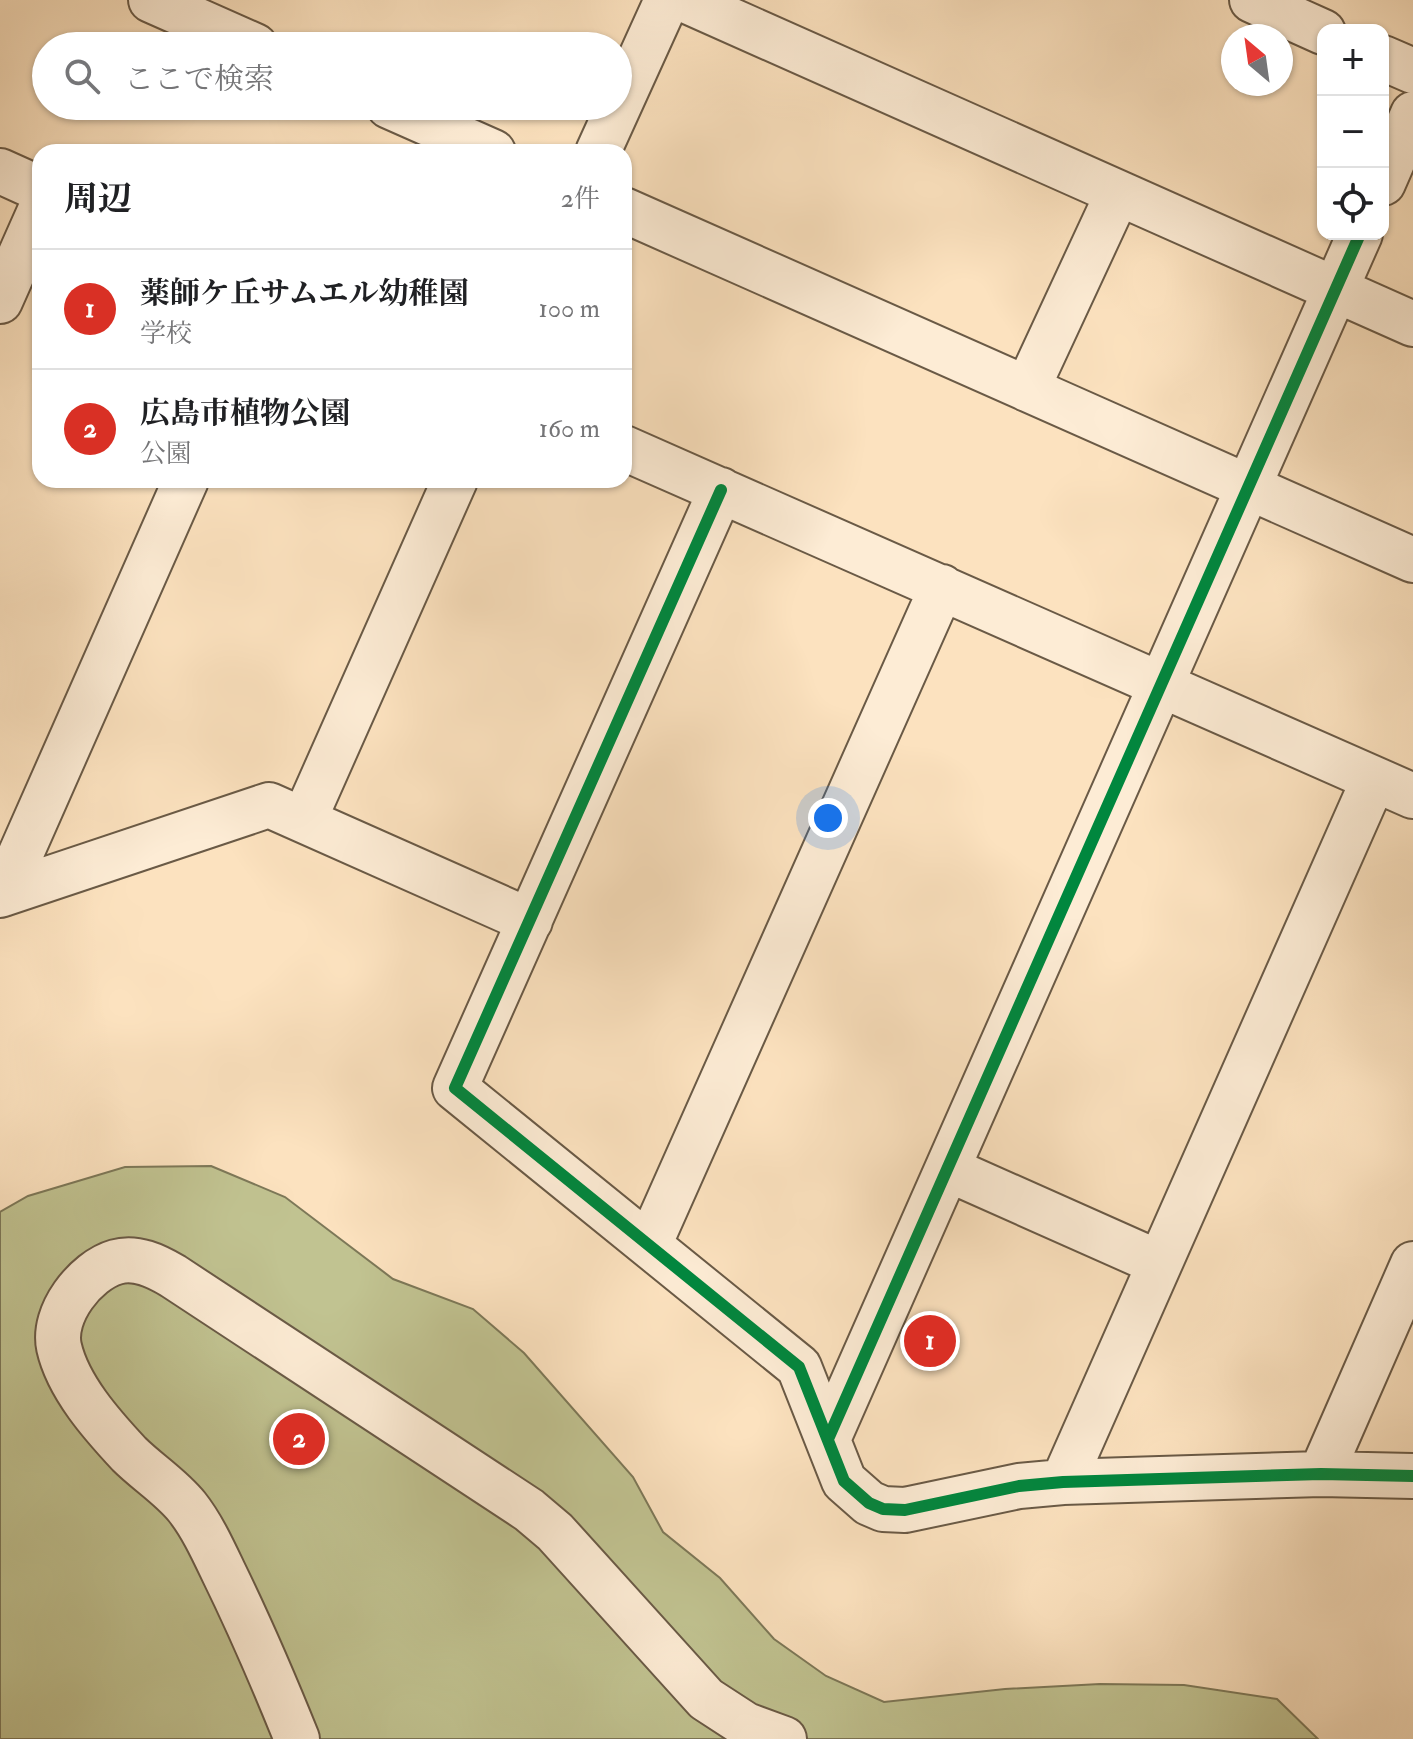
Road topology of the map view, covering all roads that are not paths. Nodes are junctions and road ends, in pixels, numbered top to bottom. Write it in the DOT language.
graph roads {
  1 [pos="151,0"];
  2 [pos="667,0"];
  3 [pos="685,0"];
  4 [pos="1252,0"];
  5 [pos="1317,29"];
  6 [pos="223,32"];
  7 [pos="1389,61"];
  8 [pos="1413,71"];
  9 [pos="632,77"];
  10 [pos="1413,114"];
  11 [pos="421,120"];
  12 [pos="613,120"];
  13 [pos="475,144"];
  14 [pos="602,144"];
  15 [pos="1389,169"];
  16 [pos="0,171"];
  17 [pos="32,185"];
  18 [pos="1118,193"];
  19 [pos="632,214"];
  20 [pos="32,229"];
  21 [pos="1357,240"];
  22 [pos="1336,290"];
  23 [pos="0,301"];
  24 [pos="1413,324"];
  25 [pos="1027,389"];
  26 [pos="632,451"];
  27 [pos="182,488"];
  28 [pos="451,488"];
  29 [pos="1250,488"];
  30 [pos="721,490"];
  31 [pos="1413,560"];
  32 [pos="942,587"];
  33 [pos="1161,684"];
  34 [pos="1394,788"];
  35 [pos="304,820"];
  36 [pos="1,894"];
  37 [pos="530,921"];
  38 [pos="950,1170"];
  39 [pos="649,1245"];
  40 [pos="1159,1263"];
  41 [pos="1413,1264"];
  42 [pos="828,1439"];
  43 [pos="1321,1474"];
  44 [pos="1413,1476"];
  45 [pos="1063,1482"];
  46 [pos="297,1739"];
  47 [pos="784,1739"];
  1 -- 6 [label="street"];
  2 -- 9 [label="street"];
  3 -- 18 [label="street"];
  4 -- 5 [label="street"];
  7 -- 8 [label="street"];
  10 -- 15 [label="street"];
  11 -- 13 [label="street"];
  12 -- 14 [label="street"];
  16 -- 17 [label="street"];
  18 -- 22 [label="street"];
  18 -- 25 [label="street"];
  19 -- 25 [label="street"];
  20 -- 23 [label="street"];
  21 -- 22 [label="street"];
  22 -- 24 [label="street"];
  22 -- 29 [label="street"];
  25 -- 29 [label="street"];
  26 -- 30 [label="street"];
  27 -- 36 [label="street"];
  28 -- 35 [label="street"];
  29 -- 31 [label="street"];
  29 -- 33 [label="street"];
  30 -- 32 [label="street"];
  30 -- 37 [label="street"];
  32 -- 33 [label="street"];
  32 -- 39 [label="street"];
  33 -- 34 [label="street"];
  33 -- 38 [label="street"];
  34 -- 40 [label="street"];
  35 -- 36 [label="street"];
  35 -- 37 [label="street"];
  37 -- 39 [label="street"];
  38 -- 40 [label="street"];
  38 -- 42 [label="street"];
  39 -- 42 [label="street"];
  40 -- 45 [label="street"];
  41 -- 43 [label="street"];
  42 -- 45 [label="street"];
  43 -- 44 [label="street"];
  43 -- 45 [label="street"];
  46 -- 47 [label="street"];
}
